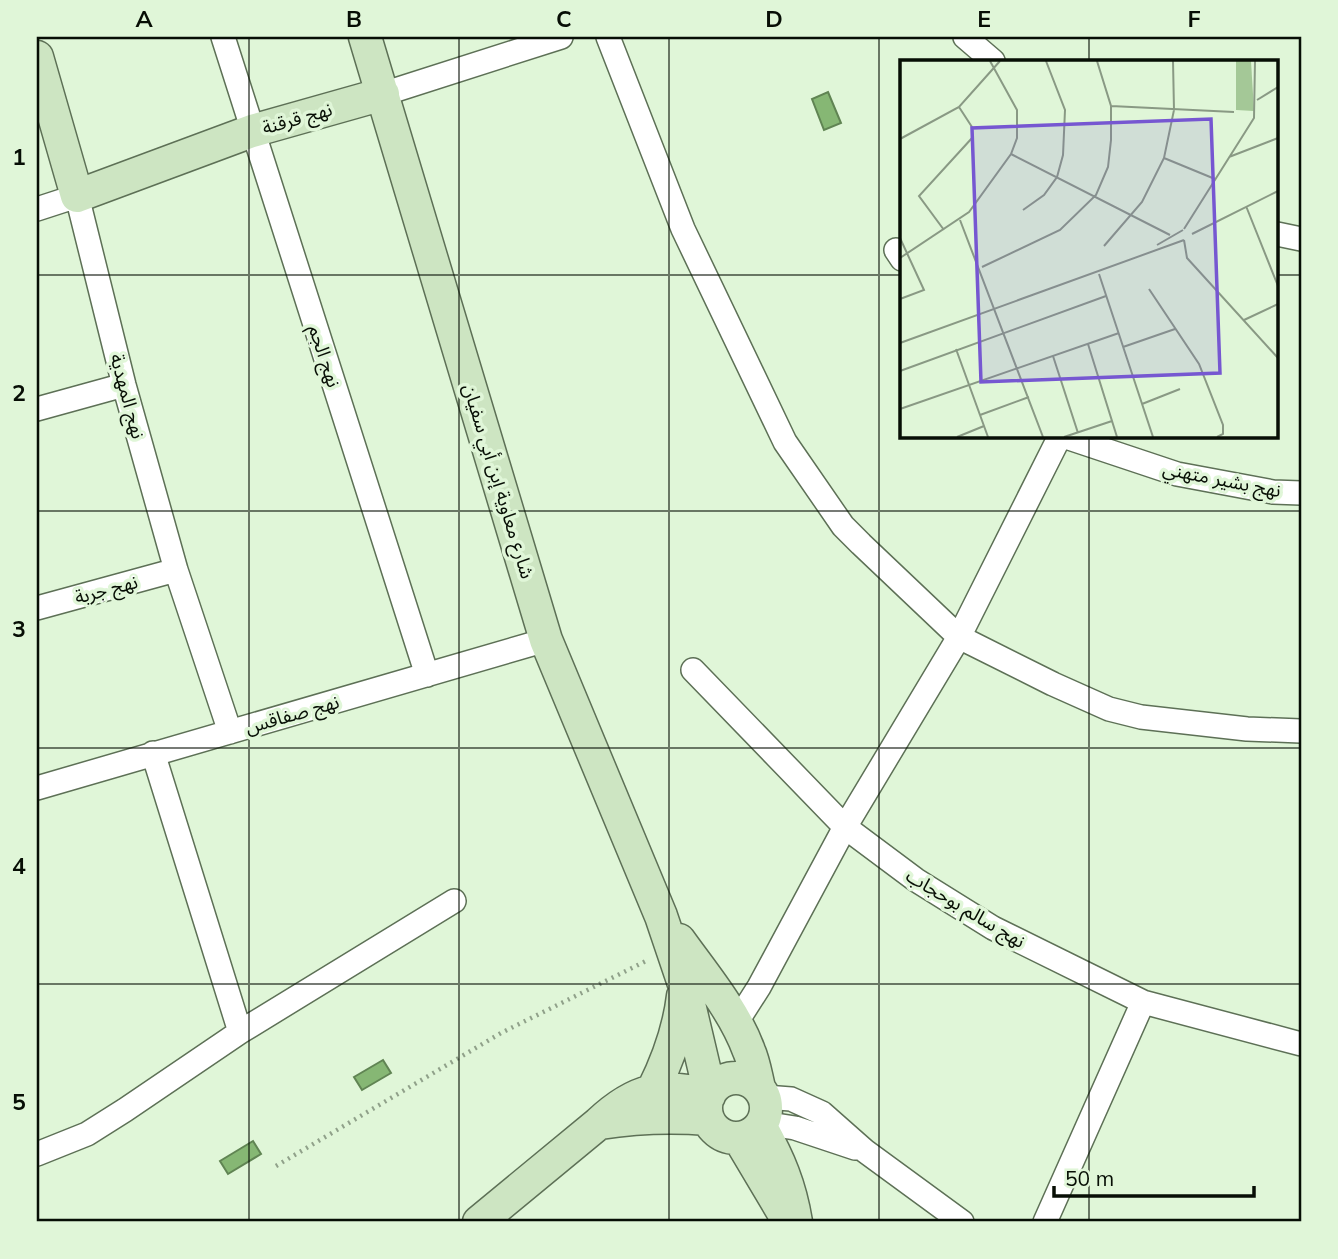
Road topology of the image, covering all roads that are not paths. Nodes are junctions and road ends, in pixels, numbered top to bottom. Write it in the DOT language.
graph roads {
  1 [pos="223,37"];
  2 [pos="365,37"];
  3 [pos="561,37"];
  4 [pos="608,37"];
  5 [pos="965,37"];
  6 [pos="37,57"];
  7 [pos="992,60"];
  8 [pos="383,94"];
  9 [pos="253,131"];
  10 [pos="77,195"];
  11 [pos="37,209"];
  12 [pos="1278,234"];
  13 [pos="1301,239"];
  14 [pos="124,385"];
  15 [pos="37,409"];
  16 [pos="1061,438"];
  17 [pos="1068,438"];
  18 [pos="1301,494"];
  19 [pos="176,570"];
  20 [pos="37,608"];
  21 [pos="960,637"];
  22 [pos="546,640"];
  23 [pos="692,670"];
  24 [pos="427,675"];
  25 [pos="1301,731"];
  26 [pos="230,732"];
  27 [pos="153,753"];
  28 [pos="37,788"];
  29 [pos="845,827"];
  30 [pos="454,901"];
  31 [pos="662,916"];
  32 [pos="685,987"];
  33 [pos="1143,1002"];
  34 [pos="736,1023"];
  35 [pos="240,1031"];
  36 [pos="1301,1044"];
  37 [pos="653,1090"];
  38 [pos="709,1103"];
  39 [pos="757,1115"];
  40 [pos="599,1123"];
  41 [pos="37,1154"];
  42 [pos="479,1222"];
  43 [pos="789,1222"];
  44 [pos="796,1222"];
  45 [pos="962,1222"];
  46 [pos="1045,1222"];
  1 -- 9 [label="street, نهج الجم"];
  2 -- 8 [label="main road, شارع معاوية إبن أبي سفيان"];
  3 -- 8 [label="street, نهج قرقنة"];
  4 -- 21 [label="street"];
  5 -- 7 [label="street"];
  6 -- 10 [label="main road, نهج المهدية"];
  8 -- 9 [label="main road, نهج قرقنة"];
  8 -- 22 [label="main road, شارع معاوية إبن أبي سفيان"];
  9 -- 10 [label="main road, نهج قرقنة"];
  9 -- 24 [label="street, نهج الجم"];
  10 -- 11 [label="street, نهج قرقنة"];
  10 -- 14 [label="street, نهج المهدية"];
  12 -- 13 [label="street"];
  14 -- 15 [label="street"];
  14 -- 19 [label="street, نهج المهدية"];
  16 -- 21 [label="street"];
  17 -- 18 [label="street, نهج بشير متهني"];
  19 -- 20 [label="street, نهج جربة"];
  19 -- 26 [label="street, نهج المهدية"];
  21 -- 25 [label="street"];
  21 -- 29 [label="street"];
  22 -- 24 [label="street, نهج صفاقس"];
  22 -- 31 [label="main road, شارع معاوية إبن أبي سفيان"];
  23 -- 29 [label="street, نهج سالم بوحجاب"];
  24 -- 26 [label="street, نهج صفاقس"];
  26 -- 27 [label="street, نهج صفاقس"];
  27 -- 28 [label="street, نهج صفاقس"];
  27 -- 35 [label="street"];
  29 -- 33 [label="street, نهج سالم بوحجاب"];
  29 -- 34 [label="street"];
  30 -- 35 [label="street"];
  31 -- 32 [label="main road, شارع معاوية إبن أبي سفيان"];
  31 -- 34 [label="main road, شارع معاوية إبن أبي سفيان"];
  32 -- 37 [label="main road"];
  32 -- 38 [label="main road, شارع معاوية إبن أبي سفيان"];
  33 -- 36 [label="street, نهج سالم بوحجاب"];
  33 -- 46 [label="street"];
  34 -- 39 [label="main road, شارع معاوية إبن أبي سفيان"];
  35 -- 41 [label="street"];
  37 -- 38 [label="main road"];
  37 -- 40 [label="main road"];
  38 -- 39 [label="main road, شارع معاوية إبن أبي سفيان"];
  38 -- 39 [label="main road"];
  38 -- 40 [label="main road"];
  39 -- 43 [label="main road, شارع معاوية إبن أبي سفيان"];
  39 -- 44 [label="main road, شارع معاوية إبن أبي سفيان"];
  39 -- 45 [label="street"];
  40 -- 42 [label="main road"];
}
